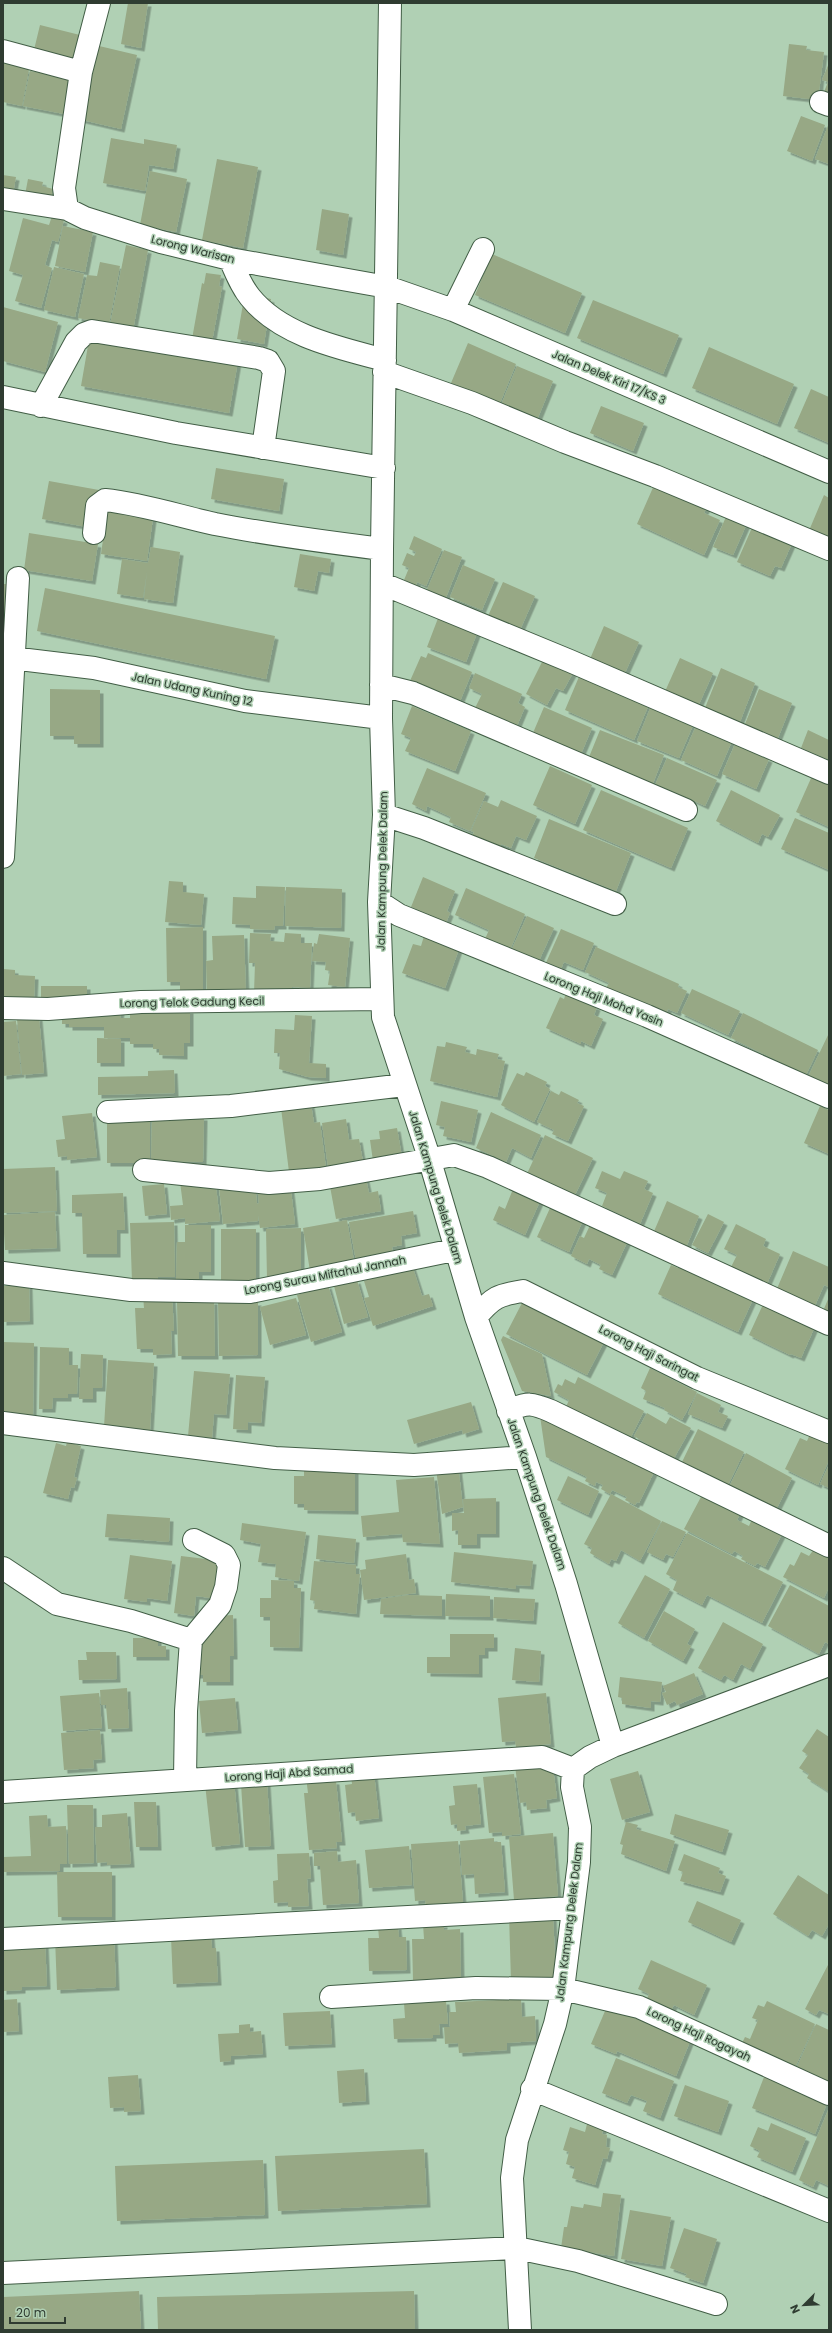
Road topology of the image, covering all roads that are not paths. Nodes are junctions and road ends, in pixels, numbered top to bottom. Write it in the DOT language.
graph roads {
  1 [pos="99,3"];
  2 [pos="390,3"];
  3 [pos="3,51"];
  4 [pos="81,72"];
  5 [pos="3,199"];
  6 [pos="67,209"];
  7 [pos="484,248"];
  8 [pos="230,259"];
  9 [pos="387,286"];
  10 [pos="453,310"];
  11 [pos="385,366"];
  12 [pos="3,398"];
  13 [pos="41,406"];
  14 [pos="263,448"];
  15 [pos="384,468"];
  16 [pos="829,472"];
  17 [pos="94,533"];
  18 [pos="382,549"];
  19 [pos="829,549"];
  20 [pos="18,578"];
  21 [pos="383,584"];
  22 [pos="8,657"];
  23 [pos="381,685"];
  24 [pos="381,718"];
  25 [pos="829,773"];
  26 [pos="4,803"];
  27 [pos="686,810"];
  28 [pos="384,815"];
  29 [pos="3,857"];
  30 [pos="379,902"];
  31 [pos="615,904"];
  32 [pos="382,999"];
  33 [pos="3,1008"];
  34 [pos="404,1085"];
  35 [pos="829,1097"];
  36 [pos="108,1112"];
  37 [pos="430,1160"];
  38 [pos="144,1170"];
  39 [pos="454,1250"];
  40 [pos="3,1273"];
  41 [pos="476,1317"];
  42 [pos="829,1324"];
  43 [pos="508,1411"];
  44 [pos="3,1423"];
  45 [pos="829,1432"];
  46 [pos="526,1457"];
  47 [pos="194,1540"];
  48 [pos="829,1546"];
  49 [pos="3,1568"];
  50 [pos="191,1640"];
  51 [pos="829,1665"];
  52 [pos="613,1746"];
  53 [pos="573,1769"];
  54 [pos="186,1779"];
  55 [pos="3,1792"];
  56 [pos="573,1908"];
  57 [pos="3,1939"];
  58 [pos="563,1989"];
  59 [pos="331,1997"];
  60 [pos="532,2089"];
  61 [pos="829,2094"];
  62 [pos="829,2211"];
  63 [pos="517,2248"];
  64 [pos="3,2273"];
  65 [pos="716,2304"];
  66 [pos="520,2330"];
  1 -- 4 [label="street"];
  2 -- 9 [label="street, Jalan Kampung Delek Dalam"];
  3 -- 4 [label="street"];
  4 -- 6 [label="street"];
  5 -- 6 [label="street, Lorong Warisan"];
  6 -- 8 [label="street, Lorong Warisan"];
  7 -- 10 [label="street"];
  8 -- 9 [label="street, Lorong Warisan"];
  8 -- 11 [label="street"];
  9 -- 10 [label="street, Lorong Warisan"];
  9 -- 11 [label="street, Jalan Kampung Delek Dalam"];
  10 -- 16 [label="street, Jalan Delek Kiri 17/KS 3"];
  11 -- 15 [label="street, Jalan Kampung Delek Dalam"];
  11 -- 19 [label="street"];
  12 -- 13 [label="street"];
  13 -- 14 [label="street"];
  13 -- 14 [label="street"];
  14 -- 15 [label="street"];
  15 -- 18 [label="street, Jalan Kampung Delek Dalam"];
  17 -- 18 [label="street"];
  18 -- 21 [label="street, Jalan Kampung Delek Dalam"];
  20 -- 22 [label="street"];
  21 -- 23 [label="street, Jalan Kampung Delek Dalam"];
  21 -- 25 [label="street"];
  22 -- 24 [label="street, Jalan Udang Kuning 12"];
  22 -- 26 [label="street"];
  23 -- 24 [label="street, Jalan Kampung Delek Dalam"];
  23 -- 27 [label="street"];
  24 -- 28 [label="street, Jalan Kampung Delek Dalam"];
  26 -- 29 [label="street"];
  28 -- 30 [label="street, Jalan Kampung Delek Dalam"];
  28 -- 31 [label="street"];
  30 -- 32 [label="street, Jalan Kampung Delek Dalam"];
  30 -- 35 [label="street, Lorong Haji Mohd Yasin"];
  32 -- 33 [label="street, Lorong Telok Gadung Kecil"];
  32 -- 34 [label="street, Jalan Kampung Delek Dalam"];
  34 -- 36 [label="street"];
  34 -- 37 [label="street, Jalan Kampung Delek Dalam"];
  37 -- 38 [label="street"];
  37 -- 39 [label="street, Jalan Kampung Delek Dalam"];
  37 -- 42 [label="street"];
  39 -- 40 [label="street, Lorong Surau Miftahul Jannah"];
  39 -- 41 [label="street, Jalan Kampung Delek Dalam"];
  41 -- 43 [label="street, Jalan Kampung Delek Dalam"];
  41 -- 45 [label="street, Lorong Haji Saringat"];
  43 -- 46 [label="street, Jalan Kampung Delek Dalam"];
  43 -- 48 [label="street"];
  44 -- 46 [label="street"];
  46 -- 52 [label="street, Jalan Kampung Delek Dalam"];
  47 -- 50 [label="street"];
  49 -- 50 [label="street"];
  50 -- 54 [label="street"];
  51 -- 52 [label="street"];
  52 -- 53 [label="street"];
  53 -- 54 [label="street, Lorong Haji Abd Samad"];
  53 -- 56 [label="street, Jalan Kampung Delek Dalam"];
  54 -- 55 [label="street, Lorong Haji Abd Samad"];
  56 -- 57 [label="street"];
  56 -- 58 [label="street, Jalan Kampung Delek Dalam"];
  58 -- 59 [label="street, Lorong Haji Rogayah"];
  58 -- 60 [label="street, Jalan Kampung Delek Dalam"];
  58 -- 61 [label="street, Lorong Haji Rogayah"];
  60 -- 62 [label="street"];
  60 -- 63 [label="street, Jalan Kampung Delek Dalam"];
  63 -- 64 [label="street"];
  63 -- 65 [label="street"];
  63 -- 66 [label="street, Jalan Kampung Delek Dalam"];
}
